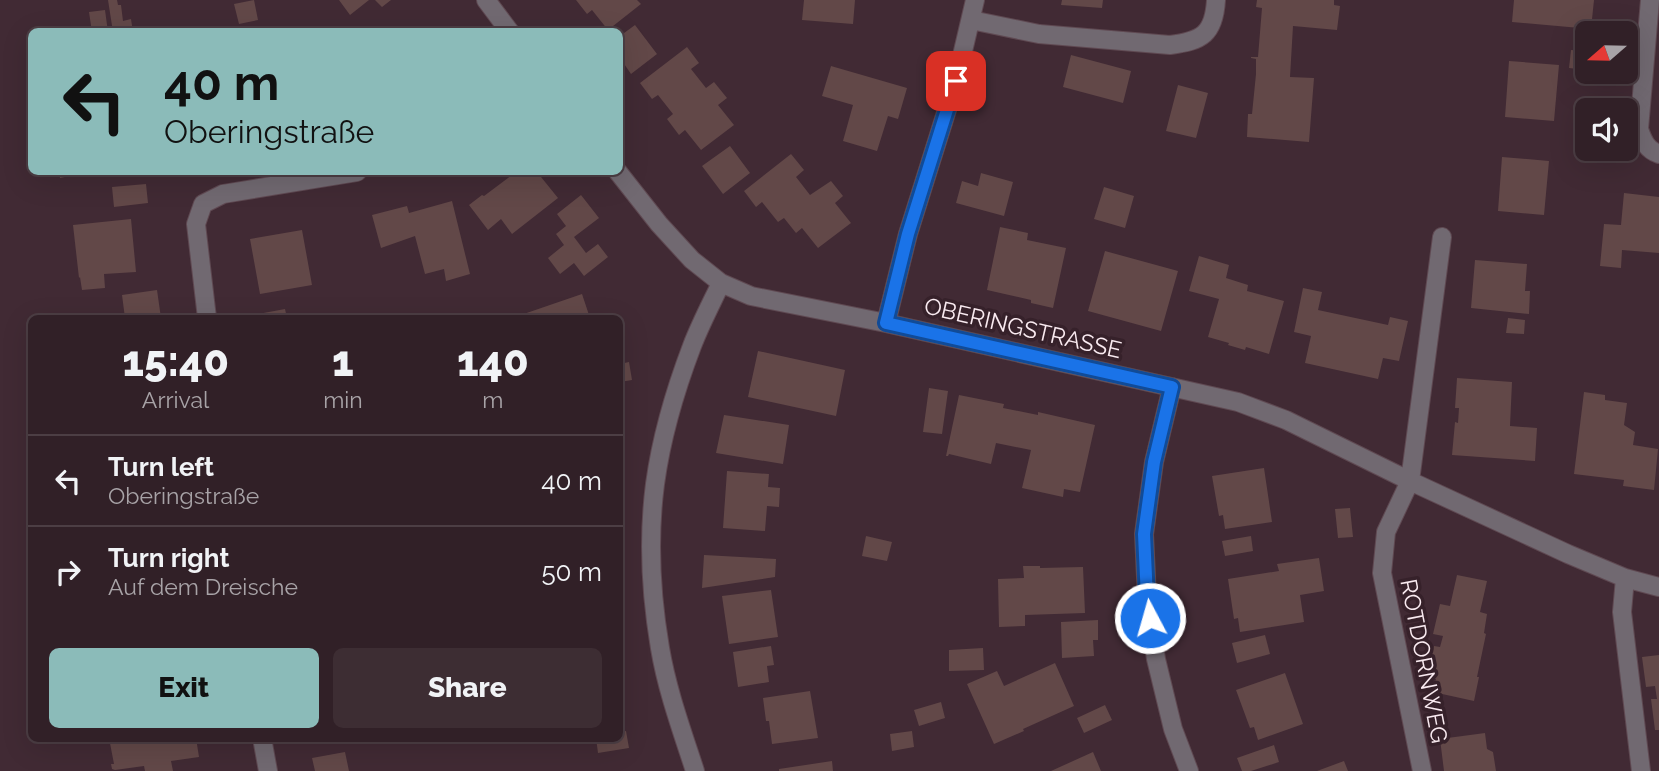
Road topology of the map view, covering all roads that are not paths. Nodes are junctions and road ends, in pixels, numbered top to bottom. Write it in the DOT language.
graph roads {
  1 [pos="486,0"];
  2 [pos="975,0"];
  3 [pos="1216,0"];
  4 [pos="1650,0"];
  5 [pos="971,20"];
  6 [pos="507,28"];
  7 [pos="1659,154"];
  8 [pos="339,175"];
  9 [pos="620,175"];
  10 [pos="1442,237"];
  11 [pos="721,283"];
  12 [pos="207,315"];
  13 [pos="886,323"];
  14 [pos="1172,387"];
  15 [pos="1410,481"];
  16 [pos="1625,578"];
  17 [pos="1659,587"];
  18 [pos="263,742"];
  19 [pos="268,771"];
  20 [pos="695,771"];
  21 [pos="1189,771"];
  22 [pos="1422,771"];
  23 [pos="1641,771"];
  1 -- 6 [label="street"];
  2 -- 5 [label="street"];
  3 -- 5 [label="street"];
  4 -- 7 [label="street"];
  5 -- 13 [label="street"];
  8 -- 12 [label="street"];
  9 -- 11 [label="street, OBERINGSTRASSE"];
  10 -- 15 [label="street"];
  11 -- 13 [label="street, OBERINGSTRASSE"];
  11 -- 20 [label="street"];
  13 -- 14 [label="street, OBERINGSTRASSE"];
  14 -- 15 [label="street, OBERINGSTRASSE"];
  14 -- 21 [label="street"];
  15 -- 16 [label="street, OBERINGSTRASSE"];
  15 -- 22 [label="street, ROTDORNWEG"];
  16 -- 17 [label="street, OBERINGSTRASSE"];
  16 -- 23 [label="street"];
  18 -- 19 [label="street"];
}
